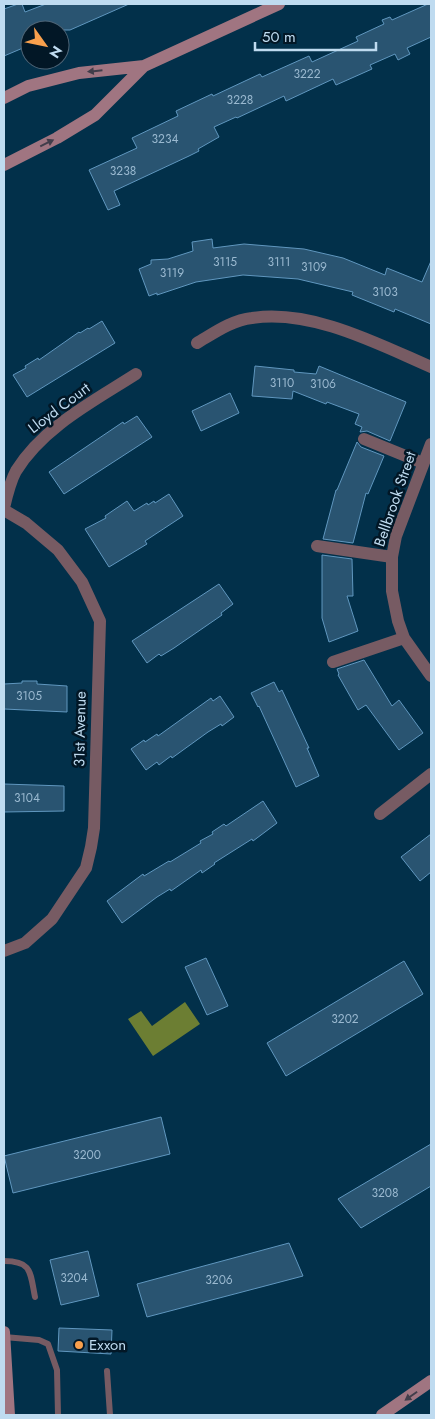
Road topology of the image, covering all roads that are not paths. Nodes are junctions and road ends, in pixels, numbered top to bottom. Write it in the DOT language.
graph roads {
  1 [pos="279,4"];
  2 [pos="144,66"];
  3 [pos="4,98"];
  4 [pos="4,165"];
  5 [pos="197,343"];
  6 [pos="431,367"];
  7 [pos="136,374"];
  8 [pos="364,439"];
  9 [pos="431,444"];
  10 [pos="423,462"];
  11 [pos="4,509"];
  12 [pos="316,546"];
  13 [pos="392,557"];
  14 [pos="404,638"];
  15 [pos="333,662"];
  16 [pos="431,676"];
  17 [pos="431,774"];
  18 [pos="380,814"];
  19 [pos="4,951"];
  20 [pos="4,1261"];
  21 [pos="35,1296"];
  22 [pos="4,1335"];
  23 [pos="107,1371"];
  24 [pos="431,1381"];
  25 [pos="9,1415"];
  26 [pos="58,1415"];
  27 [pos="110,1415"];
  28 [pos="382,1415"];
  1 -- 2 [label="street"];
  2 -- 3 [label="street, one-way"];
  4 -- 2 [label="street, one-way"];
  5 -- 6 [label="street"];
  7 -- 11 [label="street, Lloyd Court"];
  8 -- 10 [label="street"];
  9 -- 10 [label="street, Bellbrook Street"];
  10 -- 13 [label="street, Bellbrook Street"];
  11 -- 19 [label="street, 31st Avenue"];
  12 -- 13 [label="street"];
  13 -- 14 [label="street, Bellbrook Street"];
  14 -- 15 [label="street"];
  14 -- 16 [label="street, Bellbrook Street"];
  17 -- 18 [label="street"];
  20 -- 21 [label="lane"];
  22 -- 25 [label="street"];
  22 -- 26 [label="lane"];
  23 -- 27 [label="lane"];
  24 -- 28 [label="street, one-way"];
}
